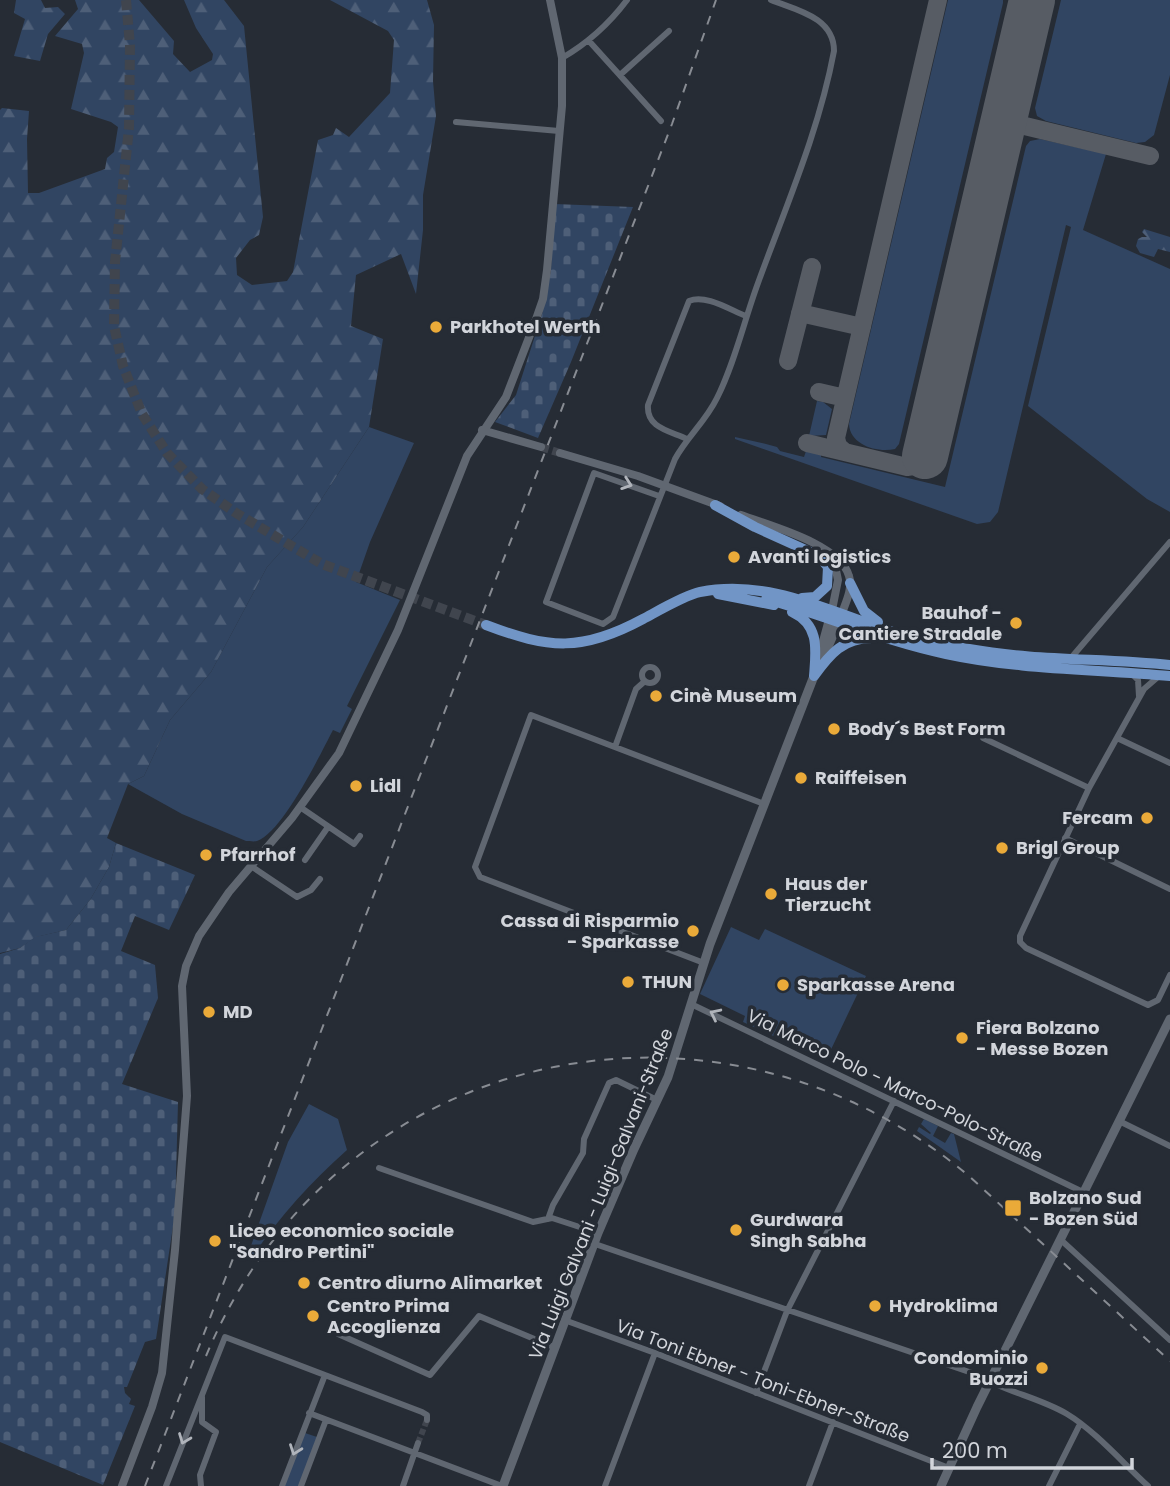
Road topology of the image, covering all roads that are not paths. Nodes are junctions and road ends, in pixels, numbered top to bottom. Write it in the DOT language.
graph roads {
  1 [pos="550,0"];
  2 [pos="626,0"];
  3 [pos="771,0"];
  4 [pos="669,31"];
  5 [pos="589,41"];
  6 [pos="562,58"];
  7 [pos="620,75"];
  8 [pos="661,121"];
  9 [pos="456,122"];
  10 [pos="559,131"];
  11 [pos="746,316"];
  12 [pos="482,430"];
  13 [pos="687,439"];
  14 [pos="541,447"];
  15 [pos="560,453"];
  16 [pos="663,485"];
  17 [pos="659,496"];
  18 [pos="715,505"];
  19 [pos="1170,542"];
  20 [pos="832,554"];
  21 [pos="850,583"];
  22 [pos="772,593"];
  23 [pos="718,594"];
  24 [pos="680,601"];
  25 [pos="835,618"];
  26 [pos="486,625"];
  27 [pos="896,633"];
  28 [pos="885,639"];
  29 [pos="1070,660"];
  30 [pos="1170,666"];
  31 [pos="1131,673"];
  32 [pos="1165,675"];
  33 [pos="814,676"];
  34 [pos="645,681"];
  35 [pos="1139,698"];
  36 [pos="983,738"];
  37 [pos="1117,738"];
  38 [pos="615,747"];
  39 [pos="1170,763"];
  40 [pos="1089,788"];
  41 [pos="764,804"];
  42 [pos="300,807"];
  43 [pos="328,827"];
  44 [pos="360,836"];
  45 [pos="1065,838"];
  46 [pos="305,860"];
  47 [pos="251,866"];
  48 [pos="320,879"];
  49 [pos="1170,889"];
  50 [pos="704,963"];
  51 [pos="1170,975"];
  52 [pos="691,1004"];
  53 [pos="1170,1018"];
  54 [pos="1167,1034"];
  55 [pos="657,1100"];
  56 [pos="894,1101"];
  57 [pos="1119,1121"];
  58 [pos="1170,1146"];
  59 [pos="380,1167"];
  60 [pos="1085,1194"];
  61 [pos="548,1219"];
  62 [pos="598,1233"];
  63 [pos="1061,1240"];
  64 [pos="595,1244"];
  65 [pos="787,1311"];
  66 [pos="567,1321"];
  67 [pos="338,1334"];
  68 [pos="1170,1340"];
  69 [pos="556,1348"];
  70 [pos="655,1353"];
  71 [pos="325,1375"];
  72 [pos="991,1383"];
  73 [pos="202,1392"];
  74 [pos="756,1393"];
  75 [pos="309,1413"];
  76 [pos="427,1418"];
  77 [pos="326,1420"];
  78 [pos="833,1422"];
  79 [pos="1080,1424"];
  80 [pos="418,1443"];
  81 [pos="415,1454"];
  82 [pos="949,1468"];
  83 [pos="122,1486"];
  84 [pos="166,1486"];
  85 [pos="201,1486"];
  86 [pos="282,1486"];
  87 [pos="301,1486"];
  88 [pos="403,1486"];
  89 [pos="502,1486"];
  90 [pos="605,1486"];
  91 [pos="809,1486"];
  92 [pos="941,1486"];
  93 [pos="1049,1486"];
  94 [pos="1148,1486"];
  1 -- 6 [label="street"];
  2 -- 5 [label="street"];
  3 -- 11 [label="street"];
  4 -- 7 [label="street"];
  5 -- 6 [label="street"];
  5 -- 7 [label="street"];
  6 -- 10 [label="street"];
  7 -- 8 [label="street"];
  9 -- 10 [label="street"];
  10 -- 12 [label="street"];
  11 -- 13 [label="street"];
  11 -- 13 [label="street"];
  12 -- 14 [label="street"];
  12 -- 42 [label="street"];
  13 -- 16 [label="street"];
  15 -- 16 [label="street"];
  16 -- 17 [label="street"];
  16 -- 18 [label="street"];
  17 -- 17 [label="street, one-way"];
  18 -- 20 [label="street"];
  18 -- 22 [label="main road"];
  19 -- 29 [label="street"];
  20 -- 21 [label="street"];
  20 -- 25 [label="street"];
  21 -- 25 [label="street"];
  21 -- 27 [label="main road"];
  22 -- 24 [label="main road"];
  22 -- 25 [label="main road"];
  23 -- 24 [label="main road"];
  23 -- 25 [label="main road"];
  23 -- 33 [label="main road"];
  24 -- 26 [label="main road"];
  25 -- 27 [label="main road"];
  25 -- 28 [label="main road"];
  25 -- 33 [label="main road, Via Luigi Galvani - Luigi-Galvani-Straße"];
  27 -- 29 [label="main road"];
  28 -- 31 [label="main road"];
  28 -- 33 [label="main road"];
  29 -- 30 [label="main road"];
  31 -- 32 [label="main road"];
  31 -- 35 [label="street"];
  32 -- 35 [label="street"];
  33 -- 41 [label="main road, Via Luigi Galvani - Luigi-Galvani-Straße"];
  34 -- 38 [label="street"];
  35 -- 37 [label="street"];
  36 -- 40 [label="street"];
  37 -- 39 [label="street"];
  37 -- 40 [label="street"];
  38 -- 41 [label="street"];
  38 -- 50 [label="street"];
  40 -- 45 [label="street"];
  41 -- 50 [label="main road, Via Luigi Galvani - Luigi-Galvani-Straße"];
  42 -- 43 [label="street"];
  42 -- 47 [label="street"];
  43 -- 44 [label="street"];
  43 -- 46 [label="street"];
  45 -- 49 [label="street"];
  45 -- 51 [label="street"];
  47 -- 48 [label="street"];
  47 -- 83 [label="street"];
  50 -- 52 [label="main road, Via Luigi Galvani - Luigi-Galvani-Straße"];
  52 -- 55 [label="main road, Via Luigi Galvani - Luigi-Galvani-Straße"];
  56 -- 52 [label="street, Via Marco Polo - Marco-Polo-Straße, one-way"];
  53 -- 54 [label="main road"];
  54 -- 57 [label="main road"];
  55 -- 61 [label="street"];
  55 -- 62 [label="main road, Via Luigi Galvani - Luigi-Galvani-Straße"];
  56 -- 60 [label="street, Via Marco Polo - Marco-Polo-Straße"];
  56 -- 65 [label="street"];
  57 -- 58 [label="street"];
  57 -- 60 [label="main road"];
  59 -- 61 [label="street"];
  60 -- 63 [label="main road"];
  61 -- 62 [label="street"];
  62 -- 64 [label="main road, Via Luigi Galvani - Luigi-Galvani-Straße"];
  63 -- 68 [label="street"];
  63 -- 72 [label="main road"];
  64 -- 65 [label="street"];
  64 -- 66 [label="main road, Via Luigi Galvani - Luigi-Galvani-Straße"];
  65 -- 72 [label="street"];
  65 -- 74 [label="street"];
  66 -- 69 [label="main road, Via Luigi Galvani - Luigi-Galvani-Straße"];
  66 -- 70 [label="street, Via Toni Ebner - Toni-Ebner-Straße"];
  67 -- 69 [label="street"];
  69 -- 89 [label="main road, Via Luigi Galvani - Luigi-Galvani-Straße"];
  70 -- 74 [label="street, Via Toni Ebner - Toni-Ebner-Straße"];
  70 -- 90 [label="street"];
  71 -- 73 [label="street"];
  71 -- 75 [label="street"];
  71 -- 76 [label="street"];
  72 -- 79 [label="street"];
  72 -- 82 [label="main road"];
  73 -- 84 [label="street, one-way"];
  73 -- 85 [label="street"];
  74 -- 78 [label="street, Via Toni Ebner - Toni-Ebner-Straße"];
  75 -- 77 [label="street"];
  75 -- 86 [label="street, one-way"];
  77 -- 81 [label="street"];
  77 -- 87 [label="street"];
  78 -- 82 [label="street, Via Toni Ebner - Toni-Ebner-Straße"];
  78 -- 91 [label="street"];
  79 -- 93 [label="street"];
  79 -- 94 [label="street"];
  80 -- 81 [label="street"];
  81 -- 88 [label="street"];
  81 -- 89 [label="street"];
  82 -- 92 [label="main road"];
}
